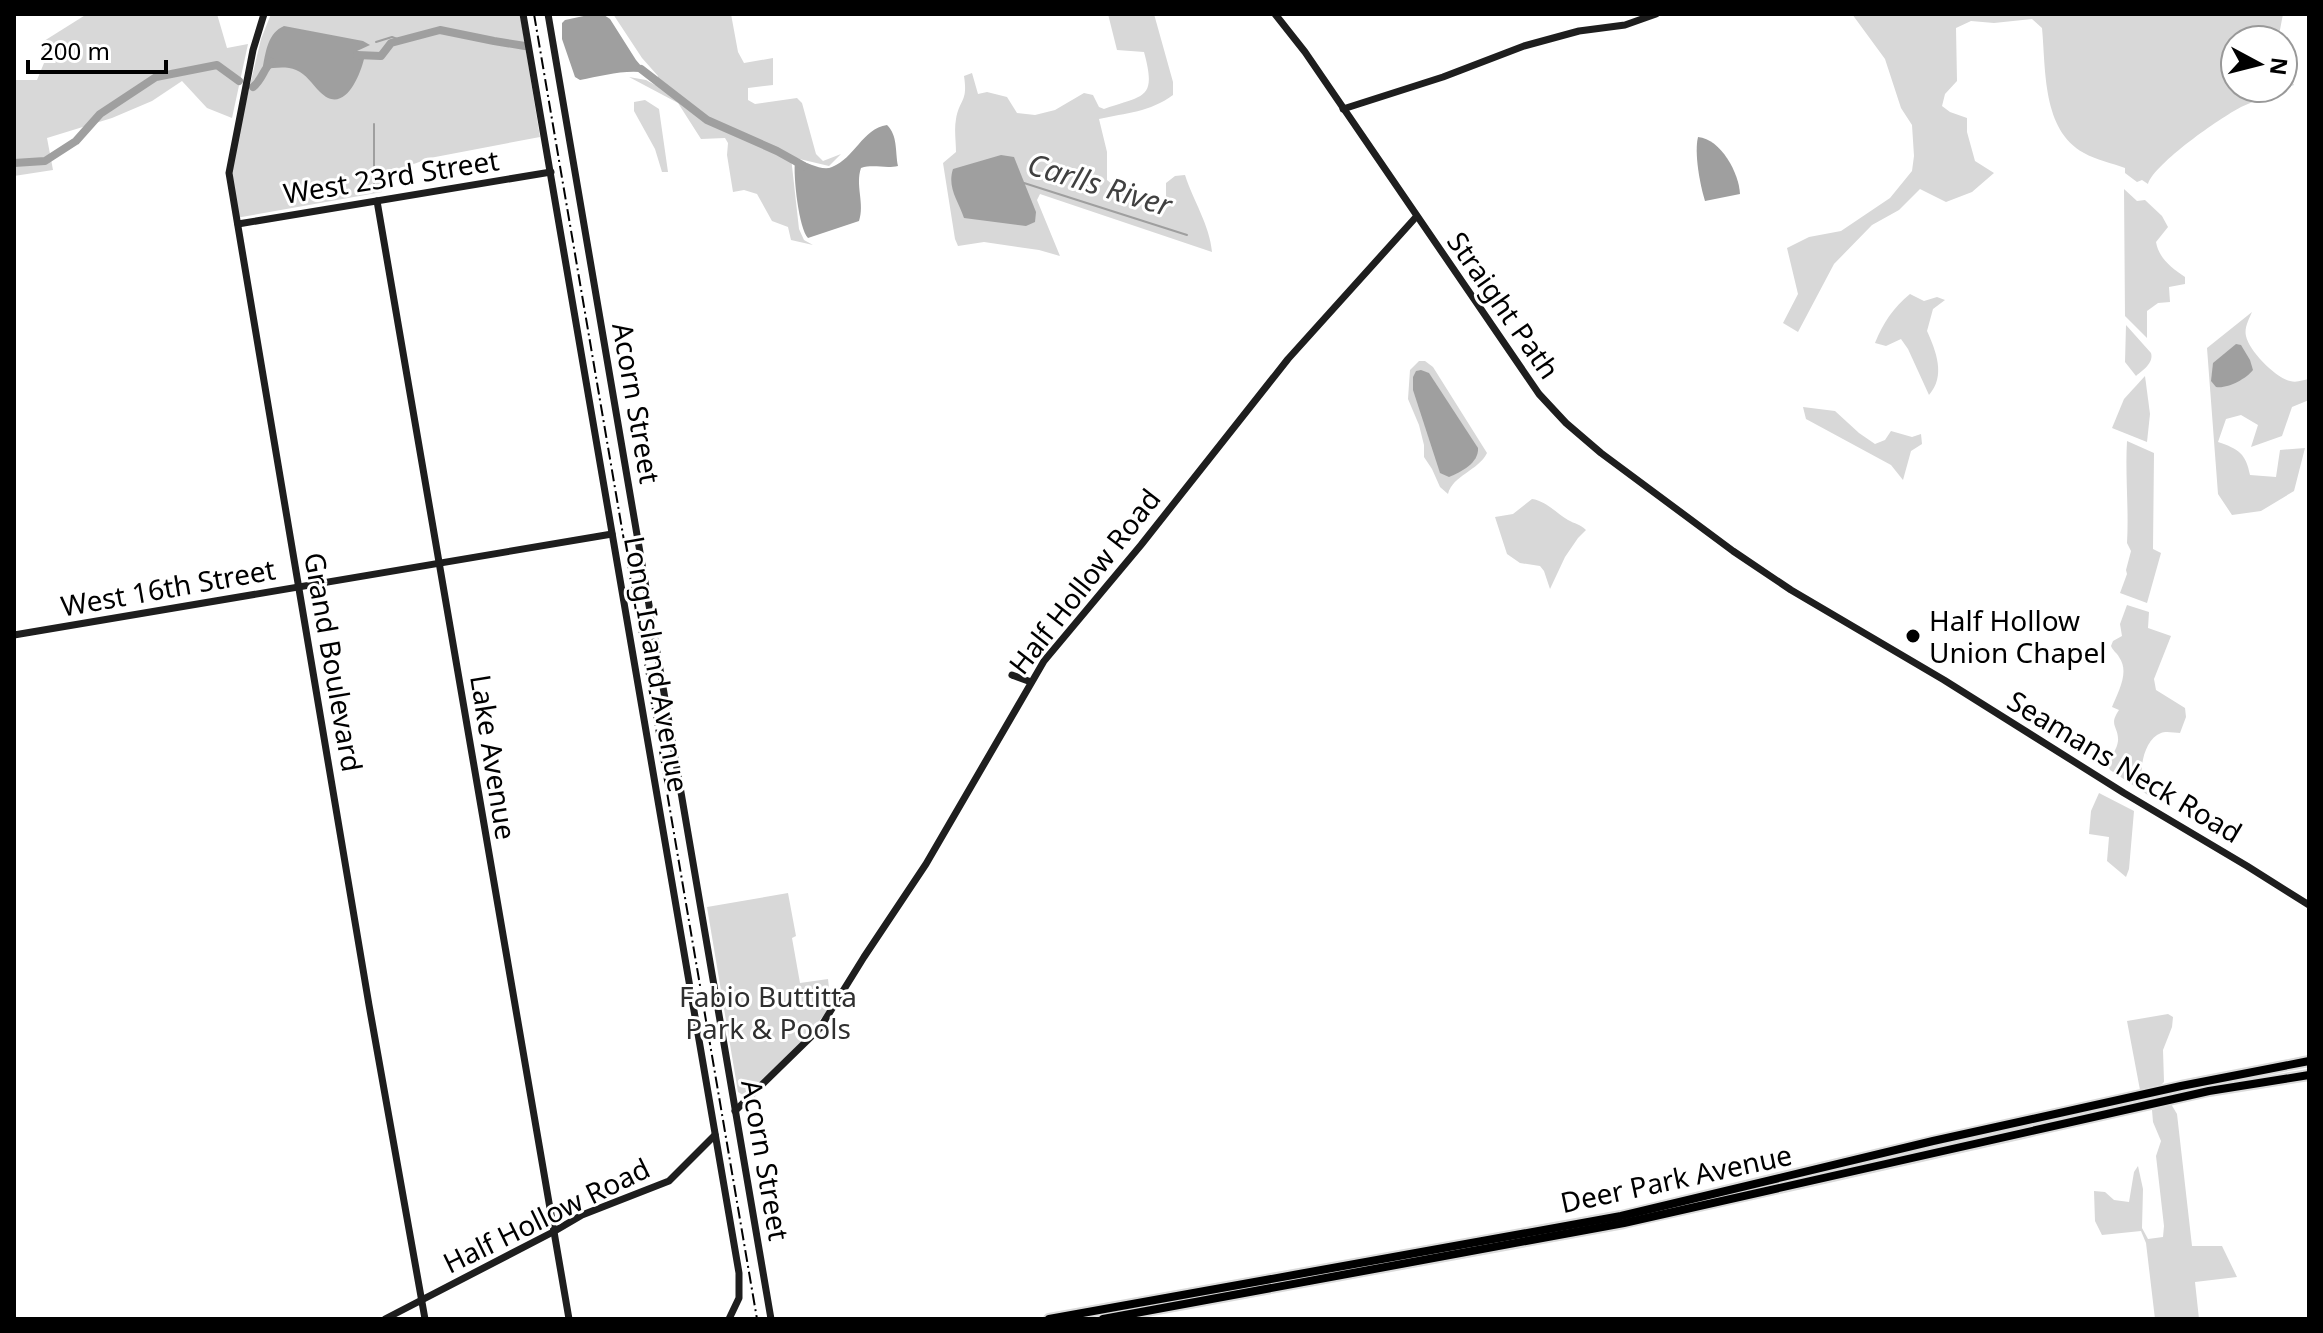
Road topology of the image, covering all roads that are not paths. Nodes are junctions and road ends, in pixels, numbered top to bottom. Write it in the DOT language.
graph roads {
  1 [pos="264,14"];
  2 [pos="523,14"];
  3 [pos="548,14"];
  4 [pos="1275,14"];
  5 [pos="1656,14"];
  6 [pos="1343,109"];
  7 [pos="551,172"];
  8 [pos="377,201"];
  9 [pos="1416,217"];
  10 [pos="238,224"];
  11 [pos="612,534"];
  12 [pos="439,563"];
  13 [pos="1755,565"];
  14 [pos="298,587"];
  15 [pos="14,635"];
  16 [pos="1012,675"];
  17 [pos="1031,682"];
  18 [pos="2309,905"];
  19 [pos="2309,1061"];
  20 [pos="2309,1075"];
  21 [pos="735,1111"];
  22 [pos="715,1135"];
  23 [pos="553,1232"];
  24 [pos="421,1300"];
  25 [pos="1096,1315"];
  26 [pos="385,1319"];
  27 [pos="425,1319"];
  28 [pos="569,1319"];
  29 [pos="729,1319"];
  30 [pos="771,1319"];
  31 [pos="1049,1319"];
  32 [pos="1103,1319"];
  1 -- 10 [label="street, Grand Boulevard"];
  2 -- 7 [label="street, Long Island Avenue"];
  3 -- 21 [label="street, Acorn Street"];
  4 -- 6 [label="street, Straight Path"];
  5 -- 6 [label="street"];
  6 -- 9 [label="street, Straight Path"];
  7 -- 8 [label="street, West 23rd Street"];
  7 -- 11 [label="street, Long Island Avenue"];
  8 -- 10 [label="street, West 23rd Street"];
  8 -- 12 [label="street, Lake Avenue"];
  9 -- 13 [label="street, Straight Path"];
  9 -- 17 [label="street, Half Hollow Road"];
  10 -- 14 [label="street, Grand Boulevard"];
  11 -- 12 [label="street, West 16th Street"];
  11 -- 22 [label="street, Long Island Avenue"];
  12 -- 14 [label="street, West 16th Street"];
  12 -- 23 [label="street, Lake Avenue"];
  13 -- 18 [label="street, Seamans Neck Road"];
  14 -- 15 [label="street, West 16th Street"];
  14 -- 24 [label="street, Grand Boulevard"];
  16 -- 17 [label="street"];
  17 -- 21 [label="street, Half Hollow Road"];
  19 -- 25 [label="main road, Deer Park Avenue"];
  20 -- 32 [label="main road, Deer Park Avenue"];
  21 -- 30 [label="street, Acorn Street"];
  22 -- 23 [label="street, Half Hollow Road"];
  22 -- 29 [label="street, Long Island Avenue"];
  23 -- 24 [label="street, Half Hollow Road"];
  23 -- 28 [label="street, Lake Avenue"];
  24 -- 26 [label="street, Half Hollow Road"];
  24 -- 27 [label="street, Grand Boulevard"];
  25 -- 31 [label="main road, Deer Park Avenue"];
}
